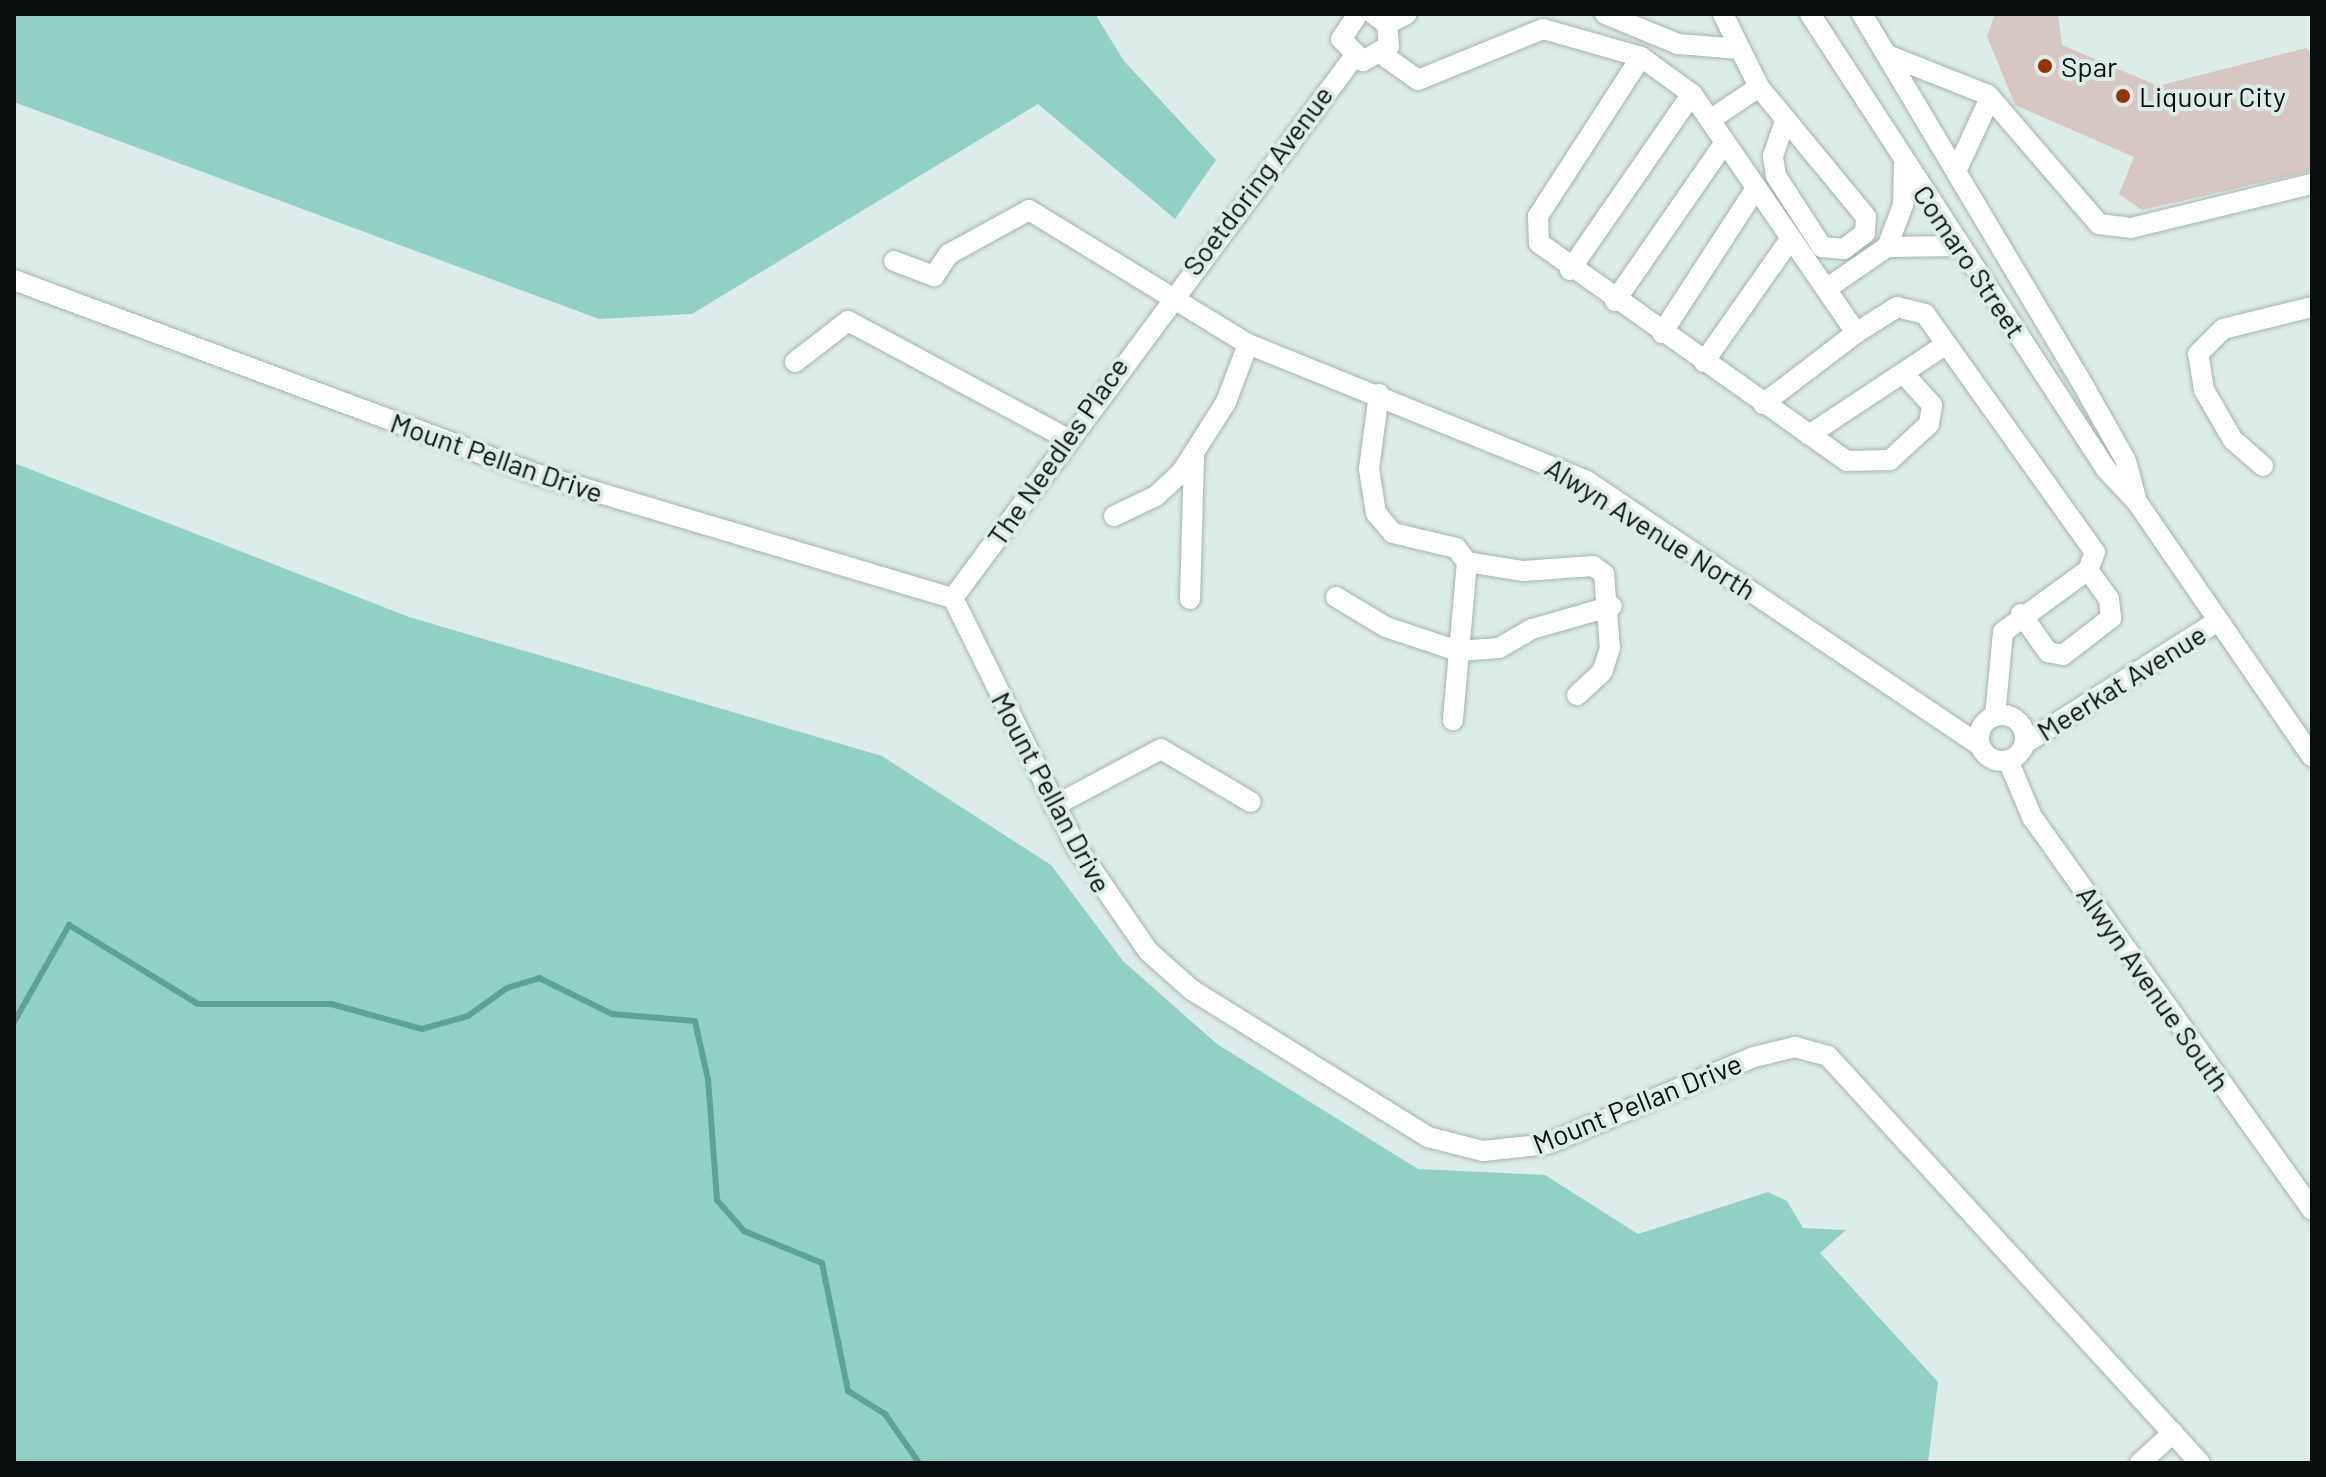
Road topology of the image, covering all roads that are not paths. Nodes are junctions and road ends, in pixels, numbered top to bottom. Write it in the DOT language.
graph roads {
  1 [pos="1407,14"];
  2 [pos="1605,14"];
  3 [pos="1723,14"];
  4 [pos="1810,14"];
  5 [pos="1864,15"];
  6 [pos="1351,16"];
  7 [pos="1380,19"];
  8 [pos="1740,49"];
  9 [pos="1383,55"];
  10 [pos="1890,56"];
  11 [pos="1641,57"];
  12 [pos="1353,58"];
  13 [pos="1759,87"];
  14 [pos="1692,94"];
  15 [pos="1989,96"];
  16 [pos="1710,120"];
  17 [pos="1785,122"];
  18 [pos="1725,142"];
  19 [pos="1904,165"];
  20 [pos="1958,167"];
  21 [pos="2312,184"];
  22 [pos="1756,188"];
  23 [pos="1791,238"];
  24 [pos="1958,246"];
  25 [pos="1887,247"];
  26 [pos="894,261"];
  27 [pos="1570,270"];
  28 [pos="14,280"];
  29 [pos="1826,289"];
  30 [pos="1166,300"];
  31 [pos="1615,301"];
  32 [pos="2312,307"];
  33 [pos="1662,333"];
  34 [pos="1856,333"];
  35 [pos="1248,344"];
  36 [pos="1942,347"];
  37 [pos="795,362"];
  38 [pos="1704,362"];
  39 [pos="1903,373"];
  40 [pos="1379,394"];
  41 [pos="1763,404"];
  42 [pos="1809,435"];
  43 [pos="1066,438"];
  44 [pos="1194,453"];
  45 [pos="2263,466"];
  46 [pos="2137,502"];
  47 [pos="1114,516"];
  48 [pos="1467,562"];
  49 [pos="2088,570"];
  50 [pos="1336,597"];
  51 [pos="953,598"];
  52 [pos="1190,599"];
  53 [pos="1612,606"];
  54 [pos="2021,614"];
  55 [pos="2218,621"];
  56 [pos="1458,651"];
  57 [pos="1577,695"];
  58 [pos="1995,716"];
  59 [pos="1453,720"];
  60 [pos="2024,744"];
  61 [pos="1979,745"];
  62 [pos="2312,757"];
  63 [pos="2008,760"];
  64 [pos="1251,802"];
  65 [pos="1054,806"];
  66 [pos="2312,1210"];
  67 [pos="2173,1433"];
  68 [pos="2140,1463"];
  69 [pos="2200,1463"];
  1 -- 7 [label="street"];
  2 -- 8 [label="street"];
  3 -- 8 [label="street"];
  4 -- 19 [label="street, Comaro Street"];
  5 -- 10 [label="street, Comaro Street"];
  6 -- 12 [label="street"];
  7 -- 9 [label="street"];
  8 -- 13 [label="street"];
  9 -- 11 [label="street"];
  9 -- 12 [label="street"];
  10 -- 15 [label="street"];
  10 -- 20 [label="street, Comaro Street"];
  11 -- 14 [label="street"];
  11 -- 27 [label="street"];
  12 -- 30 [label="street, Soetdoring Avenue"];
  13 -- 16 [label="street"];
  13 -- 17 [label="street"];
  14 -- 16 [label="street"];
  14 -- 27 [label="street"];
  15 -- 20 [label="street"];
  15 -- 21 [label="street"];
  16 -- 18 [label="street"];
  17 -- 17 [label="street"];
  18 -- 22 [label="street"];
  18 -- 31 [label="street"];
  19 -- 24 [label="street, Comaro Street"];
  19 -- 25 [label="street"];
  20 -- 46 [label="street, Comaro Street"];
  22 -- 23 [label="street"];
  22 -- 33 [label="street"];
  23 -- 29 [label="street"];
  23 -- 38 [label="street"];
  24 -- 25 [label="street"];
  24 -- 46 [label="street, Comaro Street"];
  25 -- 29 [label="street"];
  26 -- 30 [label="street, Alwyn Avenue North"];
  27 -- 31 [label="street"];
  28 -- 51 [label="street, Mount Pellan Drive"];
  29 -- 34 [label="street"];
  30 -- 35 [label="street, Alwyn Avenue North"];
  30 -- 43 [label="street, The Needles Place"];
  31 -- 33 [label="street"];
  32 -- 45 [label="street"];
  33 -- 38 [label="street"];
  34 -- 36 [label="street"];
  34 -- 41 [label="street"];
  35 -- 40 [label="street, Alwyn Avenue North"];
  35 -- 44 [label="street"];
  36 -- 39 [label="street"];
  36 -- 49 [label="street"];
  37 -- 43 [label="street"];
  38 -- 41 [label="street"];
  39 -- 42 [label="street"];
  39 -- 42 [label="street"];
  40 -- 48 [label="street"];
  40 -- 61 [label="street, Alwyn Avenue North"];
  41 -- 42 [label="street"];
  43 -- 51 [label="street, The Needles Place"];
  44 -- 47 [label="street"];
  44 -- 52 [label="street"];
  46 -- 55 [label="street, Comaro Street"];
  48 -- 53 [label="street"];
  48 -- 56 [label="street"];
  49 -- 54 [label="street"];
  49 -- 54 [label="street"];
  50 -- 56 [label="street"];
  51 -- 65 [label="street, Mount Pellan Drive"];
  53 -- 56 [label="street"];
  53 -- 57 [label="street"];
  54 -- 58 [label="street"];
  55 -- 60 [label="street, Meerkat Avenue"];
  55 -- 62 [label="street, Comaro Street"];
  56 -- 59 [label="street"];
  58 -- 60 [label="street"];
  58 -- 61 [label="street"];
  60 -- 63 [label="street"];
  61 -- 63 [label="street"];
  63 -- 66 [label="street, Alwyn Avenue South"];
  64 -- 65 [label="street"];
  65 -- 67 [label="street, Mount Pellan Drive"];
  67 -- 68 [label="street"];
  67 -- 69 [label="street, Mount Pellan Drive"];
}
